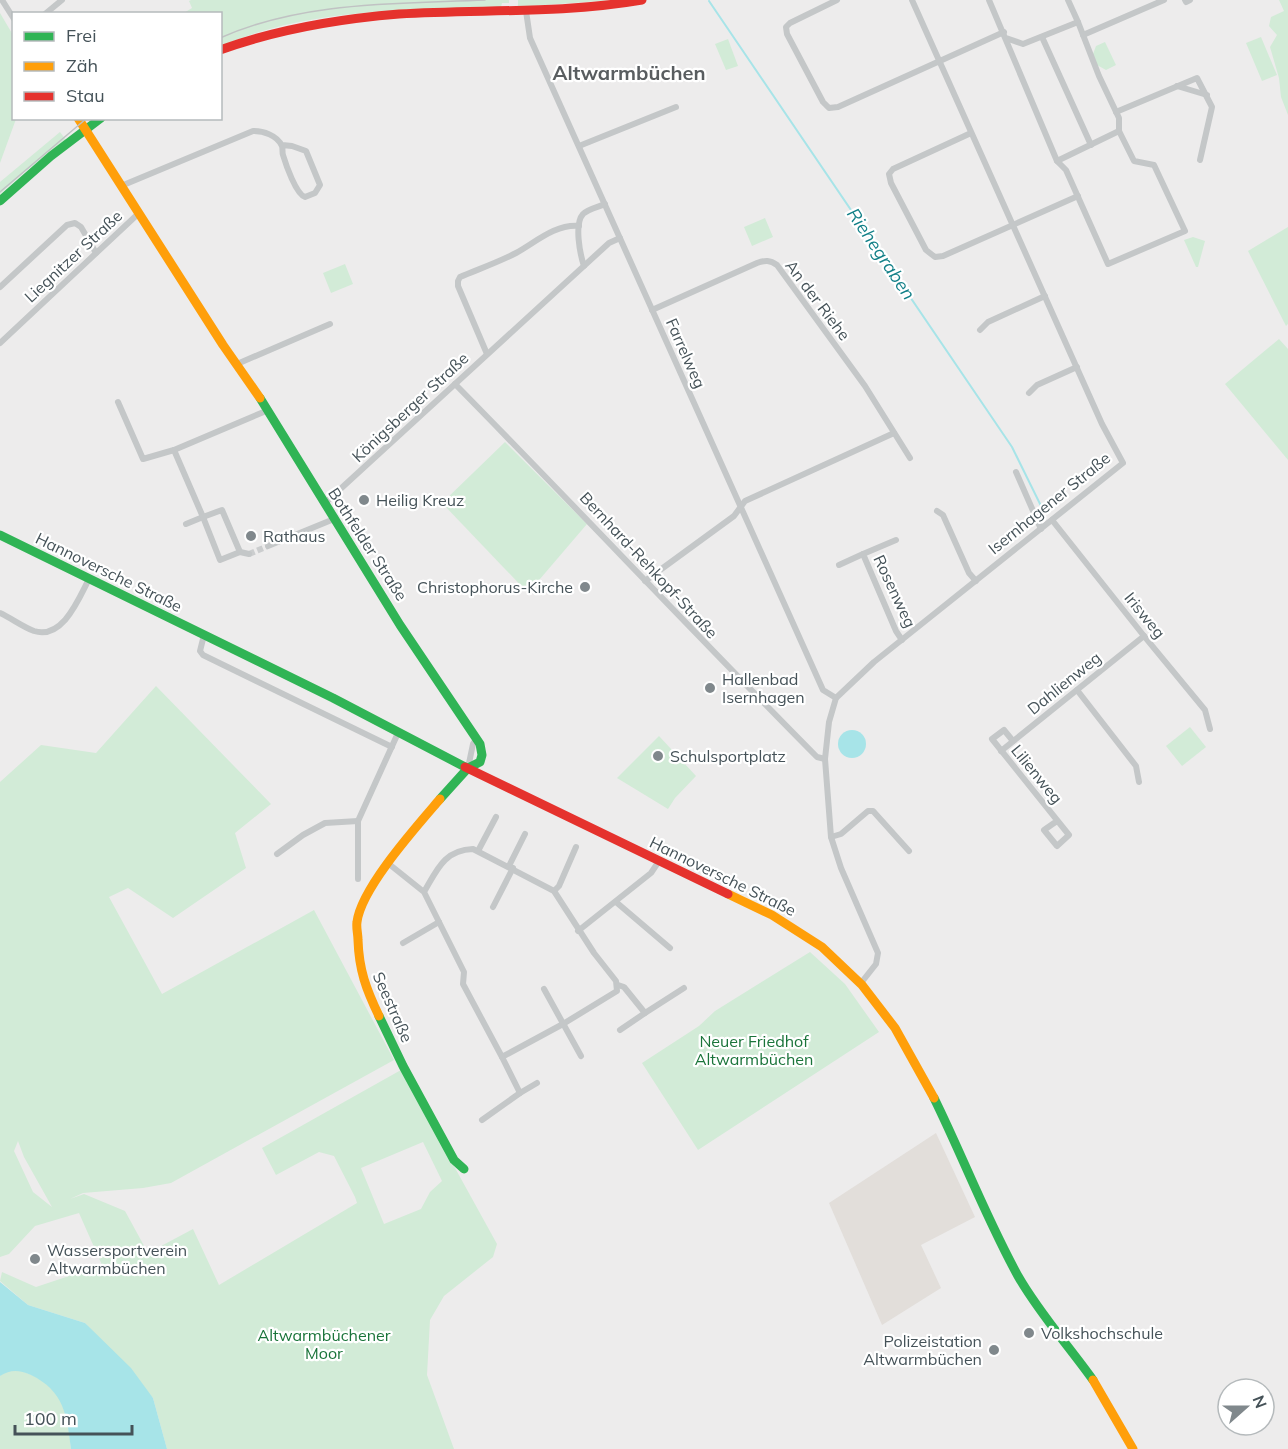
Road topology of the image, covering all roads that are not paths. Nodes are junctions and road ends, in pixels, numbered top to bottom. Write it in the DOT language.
graph roads {
  1 [pos="2,0"];
  2 [pos="60,0"];
  3 [pos="642,0"];
  4 [pos="837,0"];
  5 [pos="912,0"];
  6 [pos="989,0"];
  7 [pos="1068,0"];
  8 [pos="1161,0"];
  9 [pos="1185,0"];
  10 [pos="1190,0"];
  11 [pos="526,11"];
  12 [pos="47,12"];
  13 [pos="12,16"];
  14 [pos="1078,22"];
  15 [pos="1005,35"];
  16 [pos="1083,35"];
  17 [pos="1042,37"];
  18 [pos="222,49"];
  19 [pos="939,61"];
  20 [pos="1177,85"];
  21 [pos="1207,95"];
  22 [pos="676,107"];
  23 [pos="1116,112"];
  24 [pos="79,120"];
  25 [pos="98,120"];
  26 [pos="85,130"];
  27 [pos="1119,131"];
  28 [pos="971,133"];
  29 [pos="1091,145"];
  30 [pos="282,146"];
  31 [pos="579,146"];
  32 [pos="1200,160"];
  33 [pos="1057,161"];
  34 [pos="121,186"];
  35 [pos="1078,196"];
  36 [pos="0,201"];
  37 [pos="605,204"];
  38 [pos="139,213"];
  39 [pos="1012,225"];
  40 [pos="579,226"];
  41 [pos="620,238"];
  42 [pos="96,253"];
  43 [pos="584,266"];
  44 [pos="0,287"];
  45 [pos="1045,296"];
  46 [pos="652,310"];
  47 [pos="330,324"];
  48 [pos="980,330"];
  49 [pos="0,343"];
  50 [pos="487,354"];
  51 [pos="237,364"];
  52 [pos="1077,367"];
  53 [pos="455,384"];
  54 [pos="1029,393"];
  55 [pos="118,402"];
  56 [pos="266,411"];
  57 [pos="894,433"];
  58 [pos="174,450"];
  59 [pos="910,458"];
  60 [pos="1016,472"];
  61 [pos="324,504"];
  62 [pos="741,507"];
  63 [pos="937,512"];
  64 [pos="203,517"];
  65 [pos="334,519"];
  66 [pos="1053,520"];
  67 [pos="186,524"];
  68 [pos="1041,529"];
  69 [pos="0,535"];
  70 [pos="896,540"];
  71 [pos="268,546"];
  72 [pos="240,552"];
  73 [pos="249,554"];
  74 [pos="863,554"];
  75 [pos="839,565"];
  76 [pos="89,579"];
  77 [pos="645,581"];
  78 [pos="976,581"];
  79 [pos="1,616"];
  80 [pos="204,635"];
  81 [pos="1144,636"];
  82 [pos="902,640"];
  83 [pos="1077,690"];
  84 [pos="836,698"];
  85 [pos="1210,729"];
  86 [pos="398,733"];
  87 [pos="1013,741"];
  88 [pos="392,747"];
  89 [pos="1001,750"];
  90 [pos="825,759"];
  91 [pos="468,768"];
  92 [pos="1138,782"];
  93 [pos="496,817"];
  94 [pos="1057,820"];
  95 [pos="358,821"];
  96 [pos="525,834"];
  97 [pos="831,837"];
  98 [pos="576,848"];
  99 [pos="477,851"];
  100 [pos="909,851"];
  101 [pos="277,854"];
  102 [pos="659,861"];
  103 [pos="389,864"];
  104 [pos="511,867"];
  105 [pos="358,879"];
  106 [pos="554,891"];
  107 [pos="424,892"];
  108 [pos="616,902"];
  109 [pos="493,907"];
  110 [pos="439,922"];
  111 [pos="578,931"];
  112 [pos="403,943"];
  113 [pos="670,948"];
  114 [pos="861,983"];
  115 [pos="618,985"];
  116 [pos="544,988"];
  117 [pos="684,988"];
  118 [pos="645,1013"];
  119 [pos="563,1024"];
  120 [pos="620,1030"];
  121 [pos="581,1056"];
  122 [pos="502,1057"];
  123 [pos="537,1083"];
  124 [pos="520,1094"];
  125 [pos="482,1120"];
  126 [pos="464,1169"];
  127 [pos="1134,1449"];
  1 -- 13 [label="street"];
  2 -- 12 [label="street"];
  3 -- 11 [label="main road"];
  4 -- 19 [label="street"];
  5 -- 19 [label="street, Isernhagener Straße"];
  6 -- 15 [label="street"];
  7 -- 14 [label="street"];
  8 -- 16 [label="street"];
  9 -- 10 [label="street"];
  11 -- 18 [label="main road"];
  11 -- 31 [label="street, Farrelweg"];
  14 -- 16 [label="street"];
  14 -- 17 [label="street"];
  15 -- 17 [label="street"];
  15 -- 19 [label="street"];
  15 -- 33 [label="street"];
  16 -- 23 [label="street"];
  17 -- 29 [label="street"];
  19 -- 28 [label="street, Isernhagener Straße"];
  20 -- 21 [label="street"];
  20 -- 21 [label="street"];
  20 -- 23 [label="street"];
  21 -- 32 [label="street"];
  22 -- 31 [label="street"];
  23 -- 27 [label="street"];
  24 -- 26 [label="main road, Bothfelder Straße"];
  25 -- 26 [label="main road"];
  26 -- 34 [label="main road, Bothfelder Straße"];
  26 -- 36 [label="main road"];
  27 -- 29 [label="street"];
  27 -- 35 [label="street"];
  28 -- 39 [label="street, Isernhagener Straße"];
  28 -- 39 [label="street"];
  29 -- 33 [label="street"];
  30 -- 30 [label="street"];
  30 -- 34 [label="street"];
  31 -- 37 [label="street, Farrelweg"];
  33 -- 35 [label="street"];
  34 -- 38 [label="main road, Bothfelder Straße"];
  35 -- 39 [label="street"];
  37 -- 40 [label="street"];
  37 -- 41 [label="street, Farrelweg"];
  38 -- 42 [label="street, Liegnitzer Straße"];
  38 -- 51 [label="main road, Bothfelder Straße"];
  39 -- 45 [label="street, Isernhagener Straße"];
  40 -- 43 [label="street"];
  40 -- 50 [label="street, Königsberger Straße"];
  41 -- 43 [label="street, Königsberger Straße"];
  41 -- 46 [label="street, Farrelweg"];
  42 -- 44 [label="street"];
  42 -- 49 [label="street, Liegnitzer Straße"];
  43 -- 50 [label="street, Königsberger Straße"];
  45 -- 48 [label="street"];
  45 -- 52 [label="street, Isernhagener Straße"];
  46 -- 57 [label="street, An der Riehe"];
  46 -- 62 [label="street, Farrelweg"];
  47 -- 51 [label="street"];
  50 -- 53 [label="street, Königsberger Straße"];
  51 -- 56 [label="main road, Bothfelder Straße"];
  52 -- 54 [label="street"];
  52 -- 66 [label="street, Isernhagener Straße"];
  53 -- 61 [label="street, Königsberger Straße"];
  53 -- 77 [label="street, Bernhard-Rehkopf-Straße"];
  55 -- 58 [label="street"];
  56 -- 58 [label="street"];
  56 -- 61 [label="main road, Bothfelder Straße"];
  57 -- 59 [label="street, An der Riehe"];
  57 -- 62 [label="street"];
  58 -- 64 [label="street"];
  60 -- 68 [label="street"];
  61 -- 65 [label="main road, Bothfelder Straße"];
  62 -- 77 [label="street"];
  62 -- 84 [label="street, Farrelweg"];
  63 -- 78 [label="street"];
  64 -- 67 [label="street"];
  64 -- 72 [label="street"];
  64 -- 72 [label="street"];
  65 -- 71 [label="street"];
  65 -- 91 [label="main road, Bothfelder Straße"];
  66 -- 68 [label="street, Isernhagener Straße"];
  66 -- 81 [label="street, Irisweg"];
  68 -- 78 [label="street, Isernhagener Straße"];
  69 -- 76 [label="main road, Hannoversche Straße"];
  70 -- 74 [label="street, Rosenweg"];
  72 -- 73 [label="street"];
  74 -- 75 [label="street, Rosenweg"];
  74 -- 82 [label="street, Rosenweg"];
  76 -- 79 [label="street"];
  76 -- 80 [label="main road, Hannoversche Straße"];
  77 -- 90 [label="street, Bernhard-Rehkopf-Straße"];
  78 -- 82 [label="street, Isernhagener Straße"];
  80 -- 86 [label="main road, Hannoversche Straße"];
  80 -- 88 [label="street"];
  81 -- 83 [label="street, Dahlienweg"];
  81 -- 85 [label="street, Irisweg"];
  82 -- 84 [label="street, Isernhagener Straße"];
  83 -- 87 [label="street, Dahlienweg"];
  83 -- 92 [label="street"];
  84 -- 90 [label="street"];
  86 -- 88 [label="street"];
  86 -- 91 [label="main road, Hannoversche Straße"];
  87 -- 89 [label="street, Dahlienweg"];
  87 -- 89 [label="street, Lilienweg"];
  88 -- 95 [label="street"];
  89 -- 94 [label="street, Lilienweg"];
  90 -- 97 [label="street"];
  91 -- 102 [label="main road, Hannoversche Straße"];
  91 -- 103 [label="main road, Seestraße"];
  93 -- 99 [label="street"];
  95 -- 101 [label="street"];
  95 -- 105 [label="street"];
  96 -- 104 [label="street"];
  97 -- 100 [label="street"];
  97 -- 114 [label="street"];
  98 -- 106 [label="street"];
  99 -- 104 [label="street"];
  99 -- 107 [label="street"];
  102 -- 108 [label="street"];
  102 -- 114 [label="main road, Hannoversche Straße"];
  103 -- 107 [label="street"];
  103 -- 126 [label="main road, Seestraße"];
  104 -- 106 [label="street"];
  104 -- 109 [label="street"];
  106 -- 111 [label="street"];
  107 -- 110 [label="street"];
  108 -- 111 [label="street"];
  108 -- 113 [label="street"];
  110 -- 112 [label="street"];
  110 -- 122 [label="street"];
  111 -- 115 [label="street"];
  114 -- 127 [label="main road, Hannoversche Straße"];
  115 -- 118 [label="street"];
  115 -- 119 [label="street"];
  116 -- 119 [label="street"];
  117 -- 118 [label="street"];
  118 -- 120 [label="street"];
  119 -- 121 [label="street"];
  119 -- 122 [label="street"];
  122 -- 124 [label="street"];
  123 -- 124 [label="street"];
  124 -- 125 [label="street"];
}
